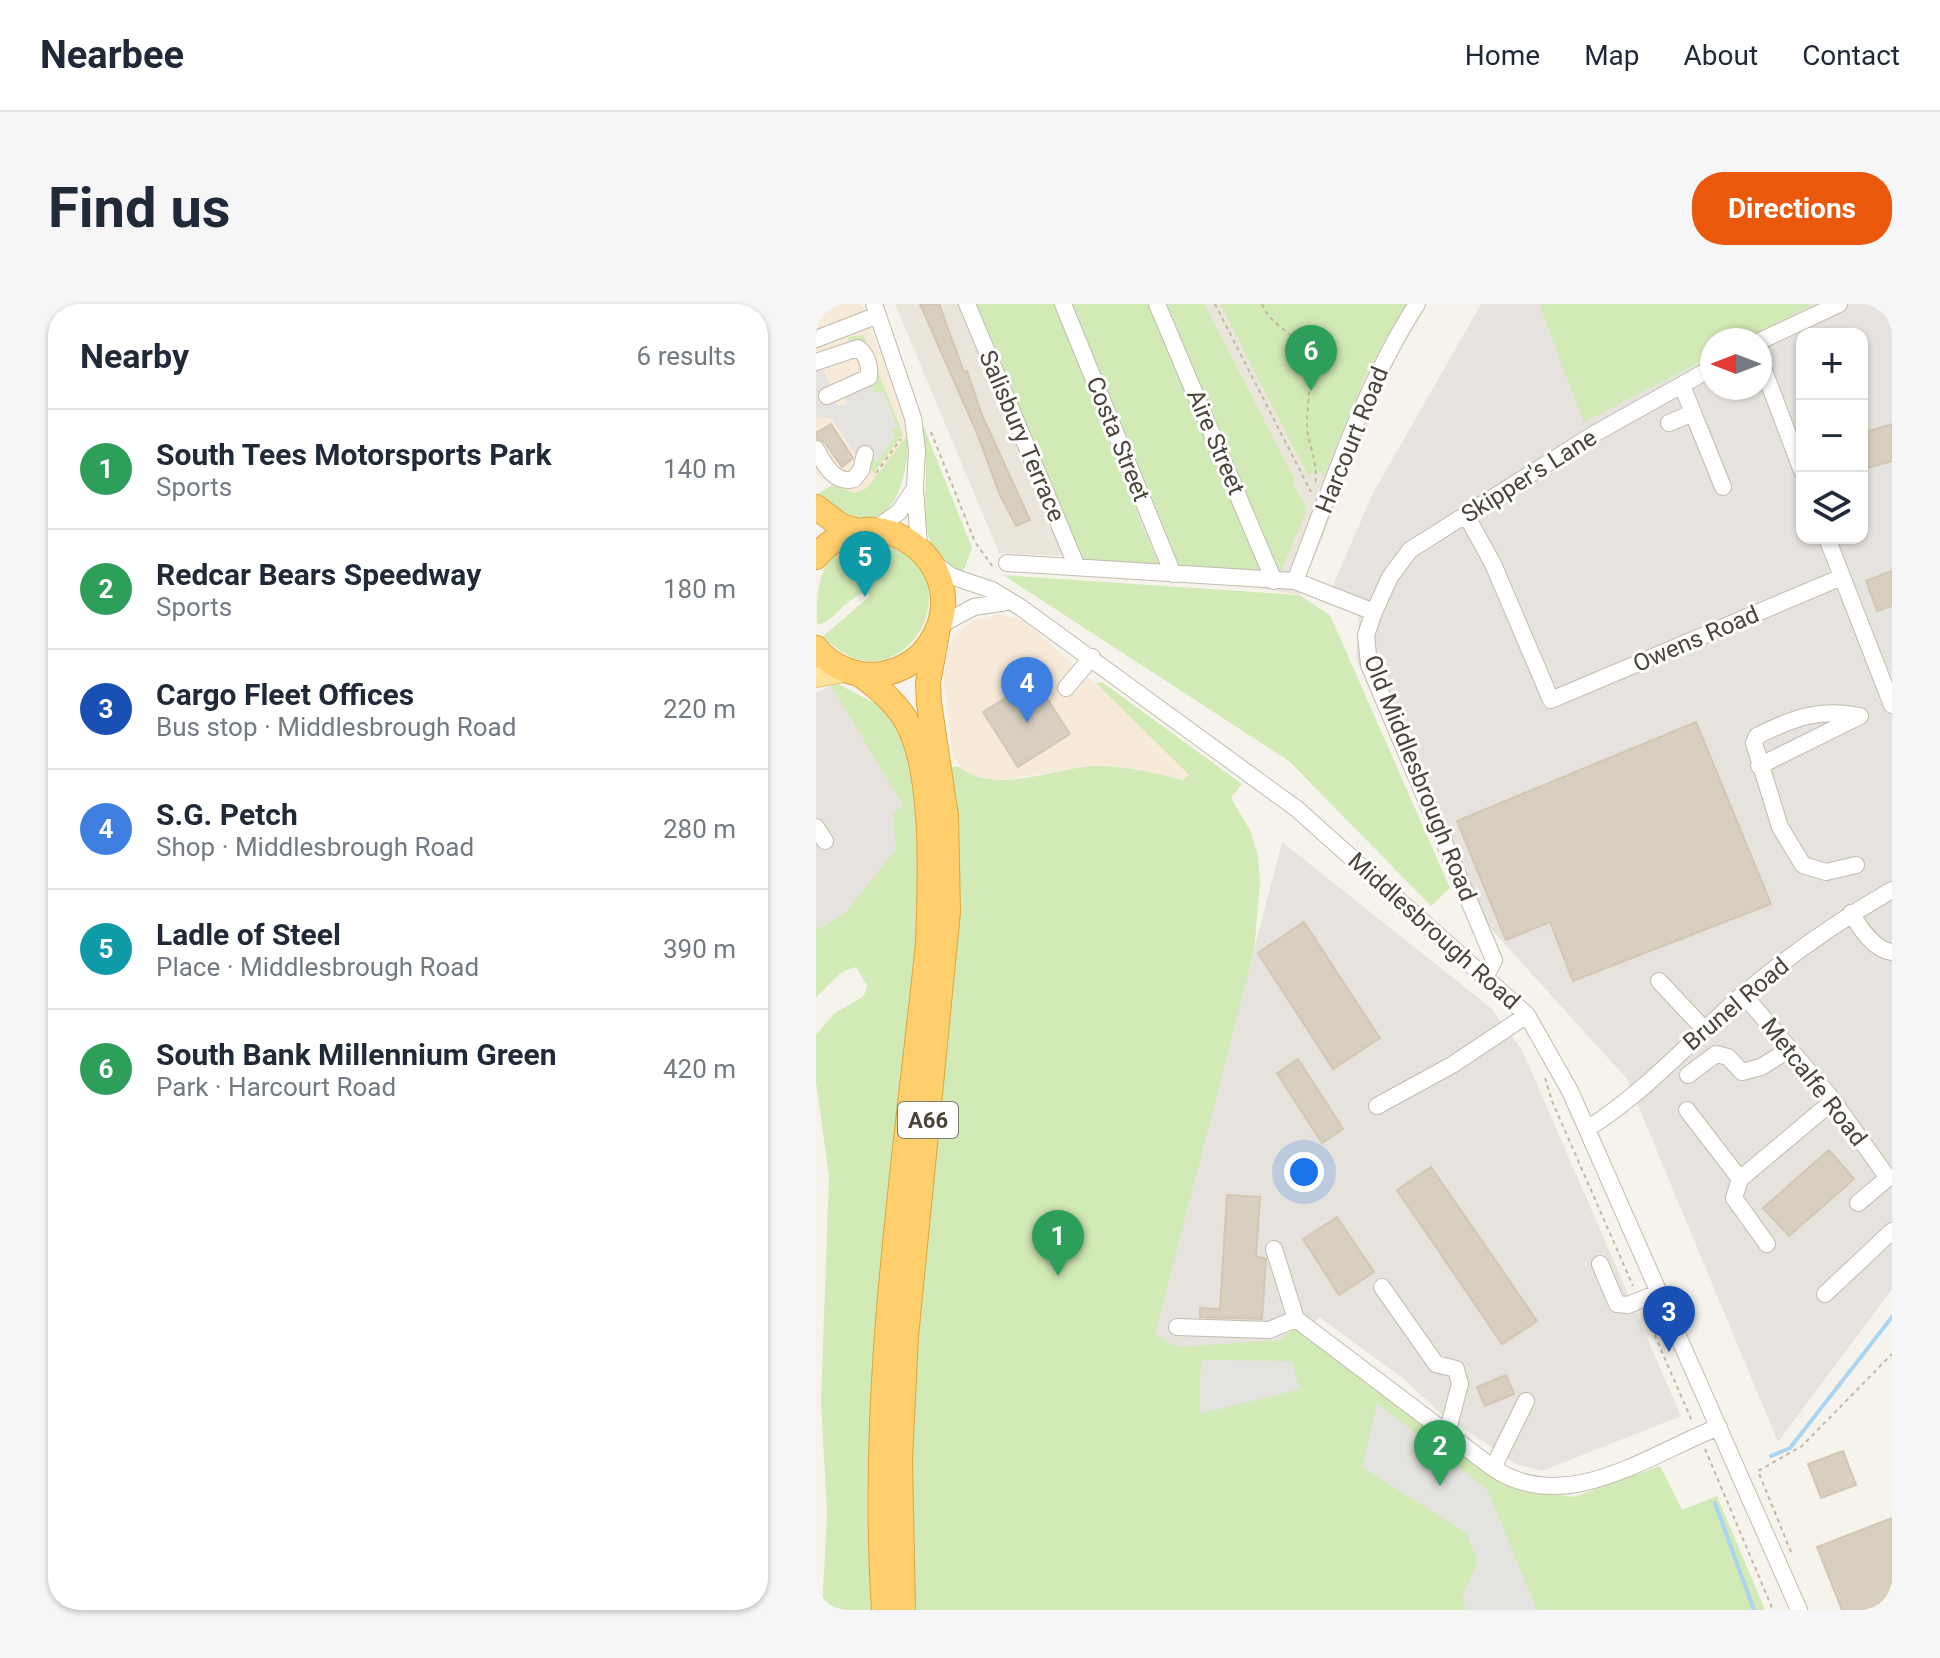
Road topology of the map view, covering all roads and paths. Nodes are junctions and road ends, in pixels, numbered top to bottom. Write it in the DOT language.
graph roads {
  1 [pos="967,304"];
  2 [pos="1063,304"];
  3 [pos="1157,304"];
  4 [pos="1215,304"];
  5 [pos="1262,304"];
  6 [pos="1417,304"];
  7 [pos="1839,304"];
  8 [pos="876,309"];
  9 [pos="1772,335"];
  10 [pos="816,339"];
  11 [pos="816,362"];
  12 [pos="1700,375"];
  13 [pos="1682,385"];
  14 [pos="1772,392"];
  15 [pos="827,396"];
  16 [pos="1693,413"];
  17 [pos="1669,423"];
  18 [pos="816,449"];
  19 [pos="865,454"];
  20 [pos="1796,455"];
  21 [pos="1723,487"];
  22 [pos="915,488"];
  23 [pos="816,507"];
  24 [pos="1466,515"];
  25 [pos="866,531"];
  26 [pos="1829,544"];
  27 [pos="925,555"];
  28 [pos="816,557"];
  29 [pos="1007,563"];
  30 [pos="1077,567"];
  31 [pos="1173,574"];
  32 [pos="1842,577"];
  33 [pos="1274,581"];
  34 [pos="1295,581"];
  35 [pos="1006,602"];
  36 [pos="1374,612"];
  37 [pos="938,629"];
  38 [pos="816,648"];
  39 [pos="1092,657"];
  40 [pos="854,673"];
  41 [pos="816,677"];
  42 [pos="1066,688"];
  43 [pos="1886,705"];
  44 [pos="1759,766"];
  45 [pos="1856,865"];
  46 [pos="1865,885"];
  47 [pos="1892,890"];
  48 [pos="1873,901"];
  49 [pos="1851,913"];
  50 [pos="1892,952"];
  51 [pos="1486,976"];
  52 [pos="1659,981"];
  53 [pos="1743,994"];
  54 [pos="1527,1015"];
  55 [pos="1705,1030"];
  56 [pos="1790,1049"];
  57 [pos="1688,1075"];
  58 [pos="1833,1101"];
  59 [pos="1377,1106"];
  60 [pos="1687,1110"];
  61 [pos="1587,1129"];
  62 [pos="1740,1179"];
  63 [pos="1890,1180"];
  64 [pos="1858,1203"];
  65 [pos="1892,1231"];
  66 [pos="1767,1244"];
  67 [pos="1274,1249"];
  68 [pos="1600,1264"];
  69 [pos="1382,1287"];
  70 [pos="1660,1292"];
  71 [pos="1825,1294"];
  72 [pos="1296,1319"];
  73 [pos="1177,1327"];
  74 [pos="1892,1354"];
  75 [pos="1526,1401"];
  76 [pos="1719,1427"];
  77 [pos="1447,1433"];
  78 [pos="1493,1468"];
  79 [pos="1795,1564"];
  80 [pos="884,1610"];
  81 [pos="903,1610"];
  82 [pos="1799,1610"];
  1 -- 30 [label="street, Salisbury Terrace"];
  2 -- 31 [label="street, Costa Street"];
  3 -- 33 [label="street, Aire Street"];
  4 -- 5 [label="path"];
  6 -- 34 [label="street, Harcourt Road"];
  7 -- 9 [label="street"];
  8 -- 10 [label="street"];
  8 -- 22 [label="street"];
  11 -- 15 [label="street"];
  12 -- 13 [label="street, Skipper's Lane"];
  13 -- 16 [label="street"];
  13 -- 24 [label="street, Skipper's Lane"];
  14 -- 20 [label="street"];
  16 -- 17 [label="street"];
  16 -- 21 [label="street"];
  18 -- 19 [label="street"];
  22 -- 25 [label="street"];
  22 -- 27 [label="street"];
  23 -- 25 [label="highway"];
  24 -- 32 [label="street, Owens Road"];
  24 -- 36 [label="street, Skipper's Lane"];
  25 -- 27 [label="highway"];
  25 -- 28 [label="highway"];
  26 -- 32 [label="street"];
  27 -- 35 [label="street, Middlesbrough Road"];
  27 -- 37 [label="highway, A66"];
  29 -- 30 [label="street"];
  30 -- 31 [label="street"];
  31 -- 33 [label="street"];
  32 -- 43 [label="street"];
  33 -- 34 [label="street"];
  34 -- 36 [label="street"];
  35 -- 37 [label="street"];
  35 -- 39 [label="street, Middlesbrough Road"];
  36 -- 51 [label="street, Old Middlesbrough Road"];
  37 -- 40 [label="highway"];
  37 -- 81 [label="highway, A66"];
  38 -- 40 [label="highway, A66"];
  39 -- 42 [label="street"];
  39 -- 51 [label="street, Middlesbrough Road"];
  40 -- 41 [label="main road"];
  40 -- 80 [label="highway, A66"];
  44 -- 44 [label="street"];
  44 -- 45 [label="street"];
  46 -- 48 [label="street"];
  47 -- 48 [label="street, Brunel Road"];
  48 -- 49 [label="street, Brunel Road"];
  49 -- 50 [label="street"];
  49 -- 53 [label="street, Brunel Road"];
  51 -- 54 [label="street, Middlesbrough Road"];
  52 -- 55 [label="street"];
  53 -- 55 [label="street, Brunel Road"];
  53 -- 56 [label="street, Metcalfe Road"];
  54 -- 59 [label="street"];
  54 -- 61 [label="street, Middlesbrough Road"];
  55 -- 61 [label="street, Brunel Road"];
  56 -- 57 [label="street"];
  56 -- 58 [label="street, Metcalfe Road"];
  58 -- 62 [label="street"];
  58 -- 63 [label="street, Metcalfe Road"];
  60 -- 62 [label="street"];
  61 -- 70 [label="street, Middlesbrough Road"];
  62 -- 66 [label="street"];
  63 -- 64 [label="street, Metcalfe Road"];
  65 -- 71 [label="street"];
  67 -- 72 [label="street"];
  68 -- 70 [label="street"];
  69 -- 77 [label="street"];
  70 -- 76 [label="street, Middlesbrough Road"];
  72 -- 73 [label="street"];
  72 -- 77 [label="street"];
  74 -- 79 [label="path"];
  75 -- 78 [label="street"];
  76 -- 78 [label="street"];
  76 -- 82 [label="street, Middlesbrough Road"];
  77 -- 78 [label="street"];
}
